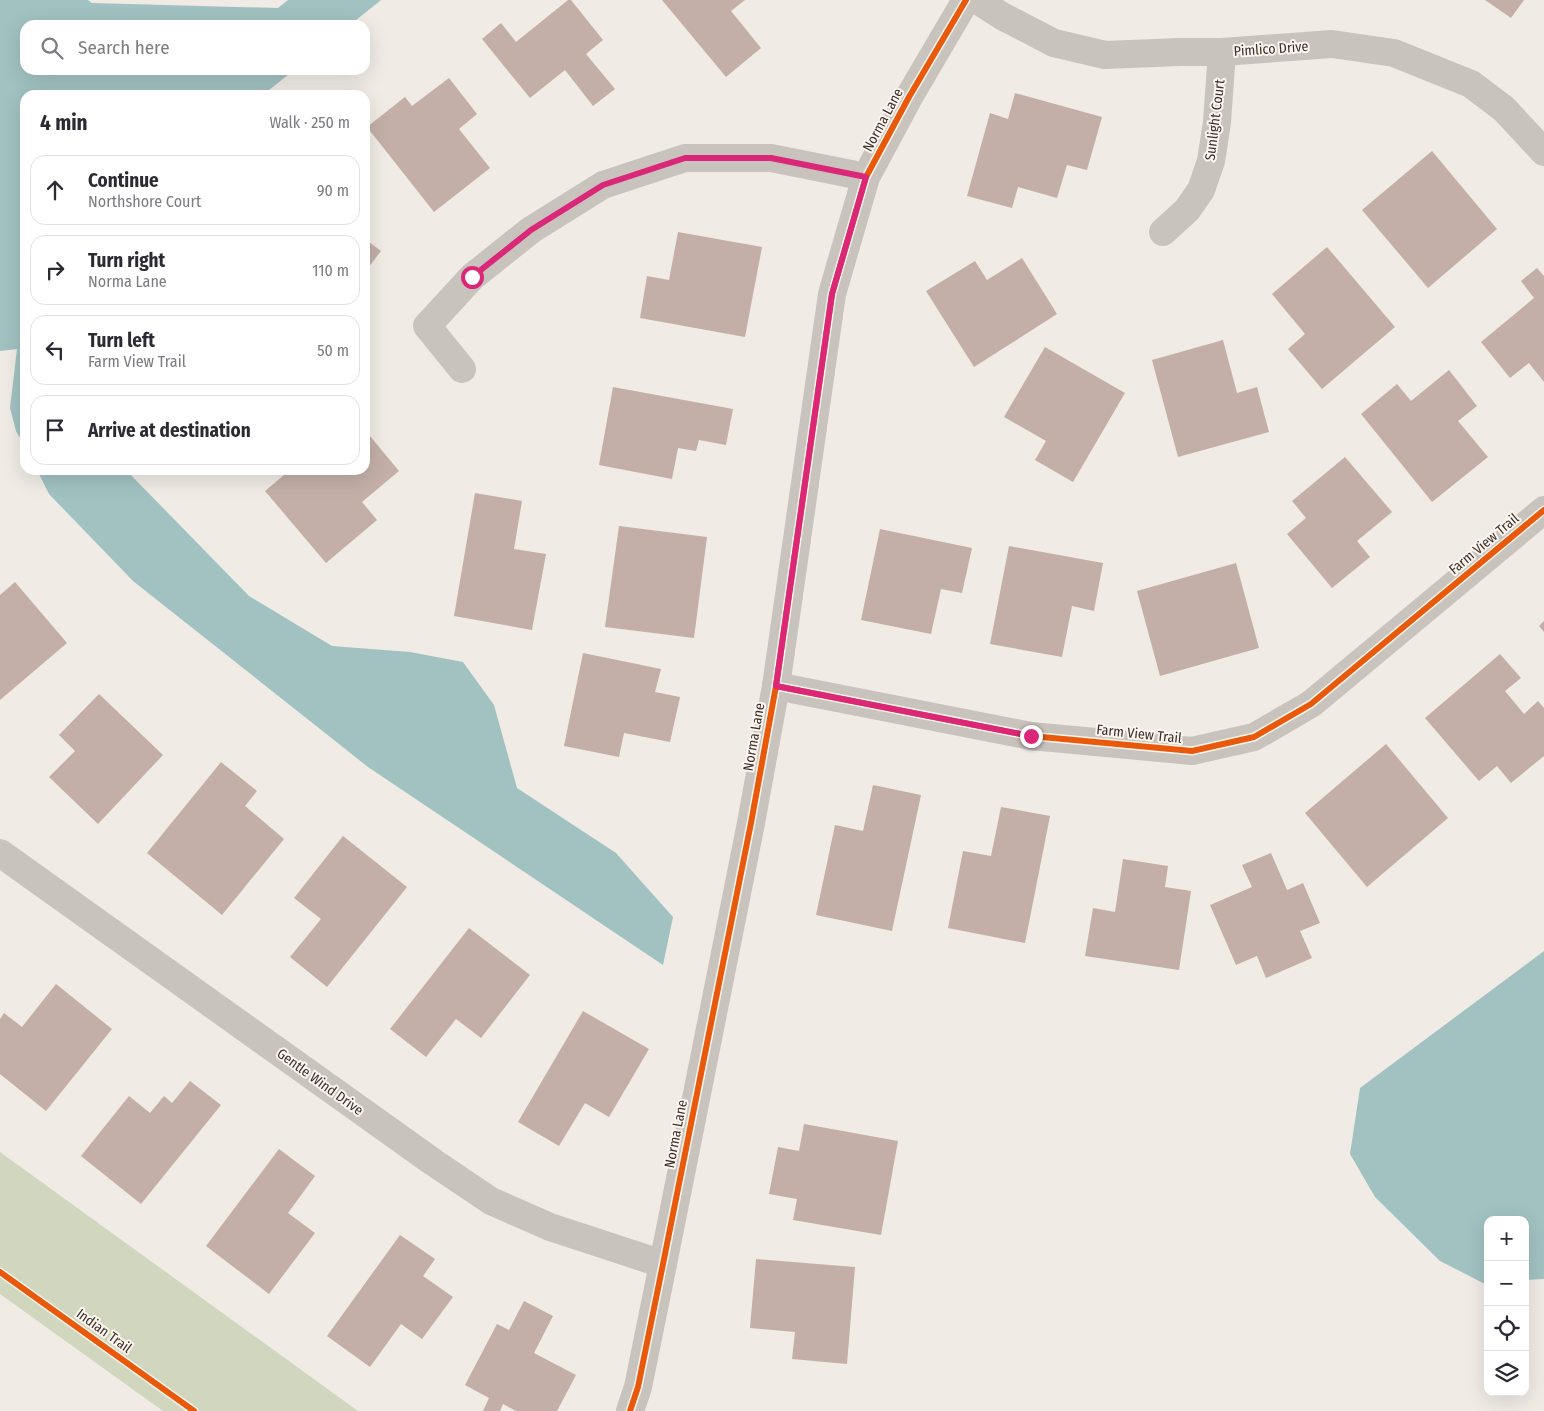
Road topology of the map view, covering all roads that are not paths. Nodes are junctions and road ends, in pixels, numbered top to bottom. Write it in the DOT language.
graph roads {
  1 [pos="966,0"];
  2 [pos="976,0"];
  3 [pos="1222,52"];
  4 [pos="1544,152"];
  5 [pos="866,177"];
  6 [pos="1163,232"];
  7 [pos="462,369"];
  8 [pos="1544,510"];
  9 [pos="776,686"];
  10 [pos="0,853"];
  11 [pos="663,1264"];
  12 [pos="630,1411"];
  1 -- 5 [label="street, Norma Lane"];
  2 -- 3 [label="street, Pimlico Drive"];
  3 -- 4 [label="street, Pimlico Drive"];
  3 -- 6 [label="street, Sunlight Court"];
  5 -- 7 [label="street"];
  5 -- 9 [label="street, Norma Lane"];
  8 -- 9 [label="street, Farm View Trail"];
  9 -- 11 [label="street, Norma Lane"];
  10 -- 11 [label="street, Gentle Wind Drive"];
  11 -- 12 [label="street, Norma Lane"];
}
